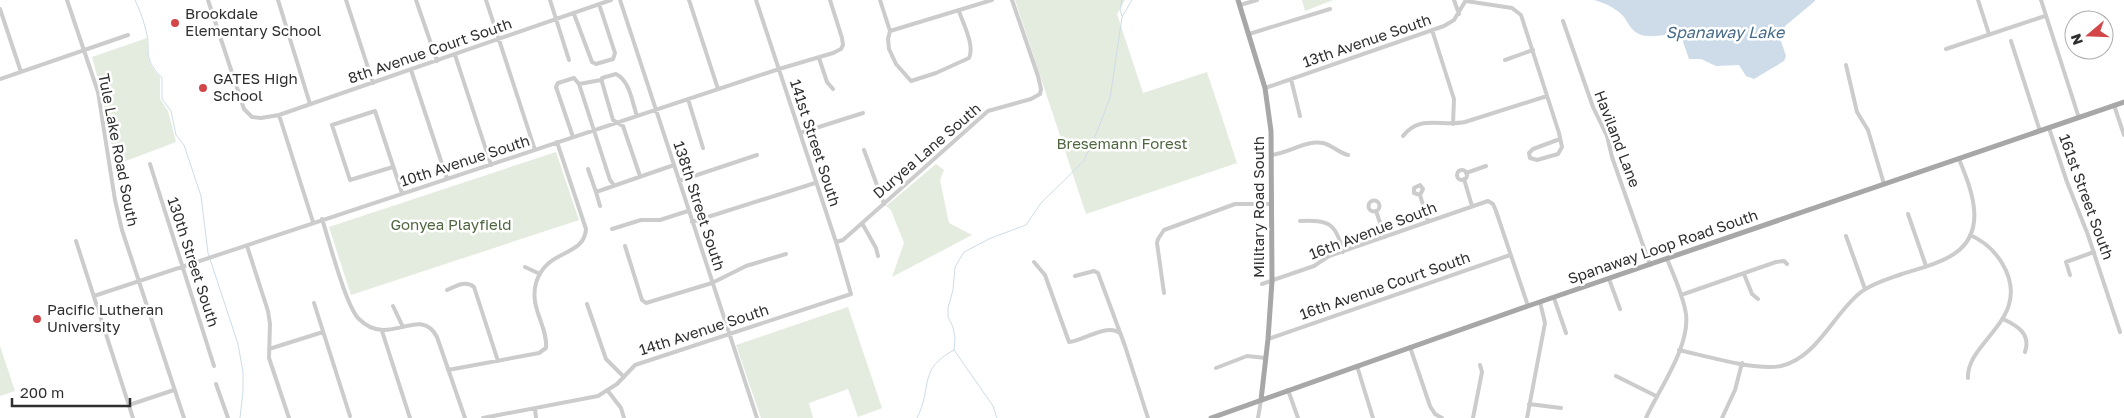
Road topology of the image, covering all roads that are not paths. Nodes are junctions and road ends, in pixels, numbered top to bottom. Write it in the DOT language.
graph roads {
  1 [pos="67,0"];
  2 [pos="208,0"];
  3 [pos="278,0"];
  4 [pos="346,0"];
  5 [pos="416,0"];
  6 [pos="486,0"];
  7 [pos="550,0"];
  8 [pos="611,0"];
  9 [pos="620,0"];
  10 [pos="689,0"];
  11 [pos="756,0"];
  12 [pos="830,0"];
  13 [pos="880,0"];
  14 [pos="992,0"];
  15 [pos="1012,0"];
  16 [pos="1257,0"];
  17 [pos="1454,0"];
  18 [pos="1978,0"];
  19 [pos="2041,0"];
  20 [pos="1466,1"];
  21 [pos="1239,3"];
  22 [pos="599,4"];
  23 [pos="0,8"];
  24 [pos="1330,9"];
  25 [pos="959,11"];
  26 [pos="574,14"];
  27 [pos="1459,14"];
  28 [pos="2045,16"];
  29 [pos="556,20"];
  30 [pos="1563,21"];
  31 [pos="1432,30"];
  32 [pos="890,31"];
  33 [pos="1249,34"];
  34 [pos="1989,34"];
  35 [pos="128,35"];
  36 [pos="499,40"];
  37 [pos="2011,41"];
  38 [pos="1946,49"];
  39 [pos="1533,50"];
  40 [pos="84,51"];
  41 [pos="454,55"];
  42 [pos="819,58"];
  43 [pos="569,60"];
  44 [pos="1505,60"];
  45 [pos="436,61"];
  46 [pos="1846,65"];
  47 [pos="779,69"];
  48 [pos="411,70"];
  49 [pos="21,72"];
  50 [pos="0,79"];
  51 [pos="1292,79"];
  52 [pos="601,80"];
  53 [pos="578,82"];
  54 [pos="373,83"];
  55 [pos="1265,88"];
  56 [pos="718,89"];
  57 [pos="833,89"];
  58 [pos="1547,96"];
  59 [pos="688,100"];
  60 [pos="2124,102"];
  61 [pos="310,104"];
  62 [pos="2114,106"];
  63 [pos="656,110"];
  64 [pos="863,113"];
  65 [pos="279,115"];
  66 [pos="637,116"];
  67 [pos="1300,116"];
  68 [pos="2079,118"];
  69 [pos="618,123"];
  70 [pos="1453,124"];
  71 [pos="2049,128"];
  72 [pos="594,130"];
  73 [pos="2040,131"];
  74 [pos="800,133"];
  75 [pos="2124,135"];
  76 [pos="1403,136"];
  77 [pos="573,138"];
  78 [pos="1560,139"];
  79 [pos="557,142"];
  80 [pos="703,148"];
  81 [pos="535,150"];
  82 [pos="864,150"];
  83 [pos="757,154"];
  84 [pos="1271,154"];
  85 [pos="1348,155"];
  86 [pos="1959,159"];
  87 [pos="150,164"];
  88 [pos="491,165"];
  89 [pos="674,165"];
  90 [pos="1486,166"];
  91 [pos="393,167"];
  92 [pos="588,169"];
  93 [pos="1466,173"];
  94 [pos="640,176"];
  95 [pos="446,179"];
  96 [pos="1464,179"];
  97 [pos="679,181"];
  98 [pos="815,183"];
  99 [pos="1884,184"];
  100 [pos="614,185"];
  101 [pos="596,192"];
  102 [pos="402,193"];
  103 [pos="1420,195"];
  104 [pos="884,204"];
  105 [pos="1272,204"];
  106 [pos="600,206"];
  107 [pos="1472,206"];
  108 [pos="688,211"];
  109 [pos="1376,211"];
  110 [pos="1908,214"];
  111 [pos="322,219"];
  112 [pos="1300,221"];
  113 [pos="1428,221"];
  114 [pos="313,222"];
  115 [pos="692,222"];
  116 [pos="862,223"];
  117 [pos="612,229"];
  118 [pos="1846,236"];
  119 [pos="1970,236"];
  120 [pos="1384,237"];
  121 [pos="76,240"];
  122 [pos="836,242"];
  123 [pos="247,246"];
  124 [pos="625,246"];
  125 [pos="1343,252"];
  126 [pos="2094,252"];
  127 [pos="786,254"];
  128 [pos="1510,255"];
  129 [pos="878,256"];
  130 [pos="1667,259"];
  131 [pos="1034,262"];
  132 [pos="1787,264"];
  133 [pos="1650,265"];
  134 [pos="1926,266"];
  135 [pos="183,267"];
  136 [pos="524,268"];
  137 [pos="1744,274"];
  138 [pos="2070,275"];
  139 [pos="539,276"];
  140 [pos="1076,276"];
  141 [pos="1609,279"];
  142 [pos="138,281"];
  143 [pos="1272,281"];
  144 [pos="712,283"];
  145 [pos="1262,284"];
  146 [pos="1865,289"];
  147 [pos="447,290"];
  148 [pos="852,292"];
  149 [pos="1164,293"];
  150 [pos="94,296"];
  151 [pos="1681,296"];
  152 [pos="1554,298"];
  153 [pos="1758,299"];
  154 [pos="1540,302"];
  155 [pos="314,303"];
  156 [pos="588,304"];
  157 [pos="393,306"];
  158 [pos="1528,306"];
  159 [pos="1620,308"];
  160 [pos="2004,319"];
  161 [pos="403,327"];
  162 [pos="382,331"];
  163 [pos="323,332"];
  164 [pos="2120,332"];
  165 [pos="1566,333"];
  166 [pos="729,334"];
  167 [pos="1121,334"];
  168 [pos="1268,339"];
  169 [pos="1410,347"];
  170 [pos="269,349"];
  171 [pos="1679,350"];
  172 [pos="2025,352"];
  173 [pos="1266,358"];
  174 [pos="498,361"];
  175 [pos="1742,363"];
  176 [pos="1480,364"];
  177 [pos="214,366"];
  178 [pos="1357,366"];
  179 [pos="1216,368"];
  180 [pos="448,370"];
  181 [pos="1616,376"];
  182 [pos="624,377"];
  183 [pos="1968,378"];
  184 [pos="216,384"];
  185 [pos="174,390"];
  186 [pos="1288,390"];
  187 [pos="608,391"];
  188 [pos="1656,396"];
  189 [pos="1261,400"];
  190 [pos="1529,404"];
  191 [pos="129,405"];
  192 [pos="1560,408"];
  193 [pos="534,409"];
  194 [pos="350,416"];
  195 [pos="134,418"];
  196 [pos="184,418"];
  197 [pos="228,418"];
  198 [pos="289,418"];
  199 [pos="410,418"];
  200 [pos="464,418"];
  201 [pos="483,418"];
  202 [pos="536,418"];
  203 [pos="624,418"];
  204 [pos="757,418"];
  205 [pos="1148,418"];
  206 [pos="1211,418"];
  207 [pos="1258,418"];
  208 [pos="1298,418"];
  209 [pos="1373,418"];
  210 [pos="1442,418"];
  211 [pos="1473,418"];
  212 [pos="1527,418"];
  213 [pos="1646,418"];
  214 [pos="1722,418"];
  1 -- 40 [label="street, Tule Lake Road South"];
  2 -- 65 [label="street, 8th Avenue Court South"];
  3 -- 61 [label="street"];
  4 -- 54 [label="street"];
  5 -- 45 [label="street"];
  6 -- 36 [label="street"];
  7 -- 29 [label="street"];
  8 -- 22 [label="street, 8th Avenue Court South"];
  9 -- 63 [label="street, 138th Street South"];
  10 -- 56 [label="street"];
  11 -- 47 [label="street, 141st Street South"];
  12 -- 42 [label="street, 10th Avenue South"];
  13 -- 32 [label="street"];
  14 -- 25 [label="street"];
  15 -- 104 [label="street, Duryea Lane South"];
  16 -- 21 [label="street"];
  17 -- 27 [label="street"];
  18 -- 34 [label="street"];
  19 -- 28 [label="street"];
  20 -- 27 [label="street, 13th Avenue South"];
  20 -- 39 [label="street"];
  21 -- 33 [label="main road, Military Road South"];
  22 -- 26 [label="street, 8th Avenue Court South"];
  22 -- 26 [label="street"];
  23 -- 49 [label="street"];
  24 -- 33 [label="street"];
  25 -- 32 [label="street"];
  25 -- 32 [label="street"];
  26 -- 29 [label="street, 8th Avenue Court South"];
  27 -- 31 [label="street, 13th Avenue South"];
  28 -- 34 [label="street"];
  28 -- 68 [label="street"];
  29 -- 36 [label="street, 8th Avenue Court South"];
  29 -- 43 [label="street"];
  30 -- 133 [label="street, Haviland Lane"];
  31 -- 51 [label="street, 13th Avenue South"];
  31 -- 70 [label="street"];
  33 -- 55 [label="main road, Military Road South"];
  34 -- 38 [label="street"];
  35 -- 40 [label="street"];
  36 -- 41 [label="street, 8th Avenue Court South"];
  36 -- 81 [label="street"];
  37 -- 73 [label="street"];
  39 -- 44 [label="street"];
  39 -- 58 [label="street"];
  40 -- 49 [label="street"];
  40 -- 142 [label="street, Tule Lake Road South"];
  41 -- 45 [label="street, 8th Avenue Court South"];
  41 -- 88 [label="street"];
  42 -- 47 [label="street, 10th Avenue South"];
  42 -- 57 [label="street"];
  45 -- 48 [label="street, 8th Avenue Court South"];
  46 -- 99 [label="street"];
  47 -- 56 [label="street, 10th Avenue South"];
  47 -- 74 [label="street, 141st Street South"];
  48 -- 54 [label="street, 8th Avenue Court South"];
  48 -- 95 [label="street"];
  49 -- 50 [label="street"];
  51 -- 55 [label="street, 13th Avenue South"];
  51 -- 67 [label="street"];
  52 -- 53 [label="street"];
  52 -- 66 [label="street"];
  52 -- 69 [label="street"];
  53 -- 72 [label="street"];
  53 -- 77 [label="street"];
  54 -- 61 [label="street, 8th Avenue Court South"];
  55 -- 84 [label="main road, Military Road South"];
  56 -- 59 [label="street, 10th Avenue South"];
  58 -- 70 [label="street"];
  58 -- 78 [label="street"];
  59 -- 63 [label="street, 10th Avenue South"];
  59 -- 80 [label="street"];
  60 -- 62 [label="main road, Spanaway Loop Road South"];
  61 -- 65 [label="street, 8th Avenue Court South"];
  62 -- 68 [label="main road, Spanaway Loop Road South"];
  62 -- 75 [label="street"];
  63 -- 66 [label="street, 10th Avenue South"];
  63 -- 89 [label="street, 138th Street South"];
  64 -- 74 [label="street"];
  65 -- 114 [label="street"];
  66 -- 69 [label="street, 10th Avenue South"];
  68 -- 71 [label="main road, Spanaway Loop Road South"];
  69 -- 72 [label="street, 10th Avenue South"];
  69 -- 94 [label="street"];
  70 -- 76 [label="street"];
  71 -- 73 [label="main road, Spanaway Loop Road South"];
  71 -- 126 [label="street, 161st Street South"];
  72 -- 77 [label="street, 10th Avenue South"];
  72 -- 100 [label="street"];
  73 -- 86 [label="main road, Spanaway Loop Road South"];
  74 -- 98 [label="street, 141st Street South"];
  77 -- 79 [label="street, 10th Avenue South"];
  78 -- 78 [label="street"];
  79 -- 81 [label="street, 10th Avenue South"];
  79 -- 139 [label="street"];
  81 -- 88 [label="street, 10th Avenue South"];
  82 -- 104 [label="street"];
  83 -- 97 [label="street"];
  84 -- 85 [label="street"];
  84 -- 105 [label="main road, Military Road South"];
  86 -- 99 [label="main road, Spanaway Loop Road South"];
  86 -- 119 [label="street"];
  87 -- 135 [label="street, 130th Street South"];
  88 -- 95 [label="street, 10th Avenue South"];
  89 -- 94 [label="street"];
  89 -- 97 [label="street, 138th Street South"];
  90 -- 93 [label="street"];
  91 -- 91 [label="street"];
  91 -- 102 [label="street"];
  92 -- 101 [label="street"];
  93 -- 96 [label="street"];
  93 -- 96 [label="street"];
  94 -- 100 [label="street"];
  95 -- 102 [label="street, 10th Avenue South"];
  96 -- 107 [label="street"];
  97 -- 108 [label="street, 138th Street South"];
  98 -- 115 [label="street"];
  98 -- 122 [label="street, 141st Street South"];
  99 -- 130 [label="main road, Spanaway Loop Road South"];
  100 -- 101 [label="street"];
  101 -- 106 [label="street"];
  102 -- 111 [label="street, 10th Avenue South"];
  103 -- 113 [label="street"];
  104 -- 116 [label="street, Duryea Lane South"];
  105 -- 143 [label="main road, Military Road South"];
  105 -- 149 [label="street"];
  107 -- 113 [label="street, 16th Avenue South"];
  107 -- 128 [label="street, 16th Avenue South"];
  108 -- 115 [label="street, 138th Street South"];
  108 -- 117 [label="street"];
  109 -- 120 [label="street"];
  110 -- 134 [label="street"];
  111 -- 114 [label="street, 10th Avenue South"];
  111 -- 162 [label="street"];
  112 -- 125 [label="street"];
  113 -- 120 [label="street, 16th Avenue South"];
  114 -- 123 [label="street, 10th Avenue South"];
  115 -- 144 [label="street, 138th Street South"];
  116 -- 122 [label="street, Duryea Lane South"];
  116 -- 129 [label="street"];
  118 -- 146 [label="street"];
  119 -- 134 [label="street"];
  119 -- 160 [label="street"];
  120 -- 125 [label="street, 16th Avenue South"];
  121 -- 150 [label="street"];
  122 -- 148 [label="street, 141st Street South"];
  123 -- 135 [label="street, 10th Avenue South"];
  123 -- 170 [label="street"];
  124 -- 144 [label="street"];
  125 -- 143 [label="street, 16th Avenue South"];
  126 -- 138 [label="street"];
  126 -- 164 [label="street, 161st Street South"];
  127 -- 144 [label="street"];
  128 -- 158 [label="street"];
  128 -- 168 [label="street, 16th Avenue Court South"];
  130 -- 133 [label="main road, Spanaway Loop Road South"];
  130 -- 151 [label="street"];
  131 -- 167 [label="street"];
  132 -- 137 [label="street"];
  133 -- 141 [label="main road, Spanaway Loop Road South"];
  134 -- 146 [label="street"];
  135 -- 142 [label="street, 10th Avenue South"];
  135 -- 177 [label="street, 130th Street South"];
  136 -- 139 [label="street"];
  137 -- 151 [label="street"];
  137 -- 153 [label="street"];
  139 -- 174 [label="street"];
  140 -- 167 [label="street"];
  141 -- 152 [label="main road, Spanaway Loop Road South"];
  141 -- 159 [label="street"];
  142 -- 150 [label="street, 10th Avenue South"];
  142 -- 185 [label="street, Tule Lake Road South"];
  143 -- 145 [label="street, 16th Avenue South"];
  143 -- 168 [label="main road, Military Road South"];
  144 -- 166 [label="street, 138th Street South"];
  146 -- 175 [label="street"];
  147 -- 174 [label="street"];
  148 -- 166 [label="street, 14th Avenue South"];
  150 -- 191 [label="street"];
  151 -- 171 [label="street"];
  152 -- 154 [label="main road, Spanaway Loop Road South"];
  152 -- 165 [label="street"];
  154 -- 158 [label="main road, Spanaway Loop Road South"];
  154 -- 190 [label="street"];
  155 -- 163 [label="street"];
  156 -- 182 [label="street"];
  157 -- 161 [label="street"];
  158 -- 169 [label="main road, Spanaway Loop Road South"];
  160 -- 172 [label="street"];
  160 -- 183 [label="street"];
  161 -- 162 [label="street"];
  161 -- 180 [label="street"];
  162 -- 199 [label="street"];
  163 -- 170 [label="street"];
  163 -- 194 [label="street"];
  166 -- 182 [label="street, 14th Avenue South"];
  166 -- 204 [label="street, 138th Street South"];
  167 -- 205 [label="street"];
  168 -- 173 [label="main road, Military Road South"];
  169 -- 178 [label="main road, Spanaway Loop Road South"];
  169 -- 210 [label="street"];
  170 -- 198 [label="street"];
  171 -- 175 [label="street"];
  171 -- 188 [label="street"];
  173 -- 179 [label="street"];
  173 -- 189 [label="main road, Military Road South"];
  174 -- 180 [label="street"];
  175 -- 214 [label="street"];
  176 -- 211 [label="street"];
  178 -- 186 [label="main road, Spanaway Loop Road South"];
  178 -- 209 [label="street"];
  180 -- 200 [label="street"];
  181 -- 188 [label="street"];
  182 -- 187 [label="street, 14th Avenue South"];
  184 -- 197 [label="street"];
  185 -- 191 [label="street"];
  185 -- 196 [label="street, Tule Lake Road South"];
  186 -- 189 [label="main road, Spanaway Loop Road South"];
  186 -- 208 [label="street"];
  187 -- 193 [label="street, 14th Avenue South"];
  187 -- 203 [label="street"];
  188 -- 213 [label="street"];
  189 -- 206 [label="main road, Spanaway Loop Road South"];
  189 -- 207 [label="street, Military Road South"];
  190 -- 192 [label="street"];
  190 -- 212 [label="street"];
  191 -- 195 [label="street"];
  193 -- 201 [label="street, 14th Avenue South"];
  193 -- 202 [label="street"];
}
